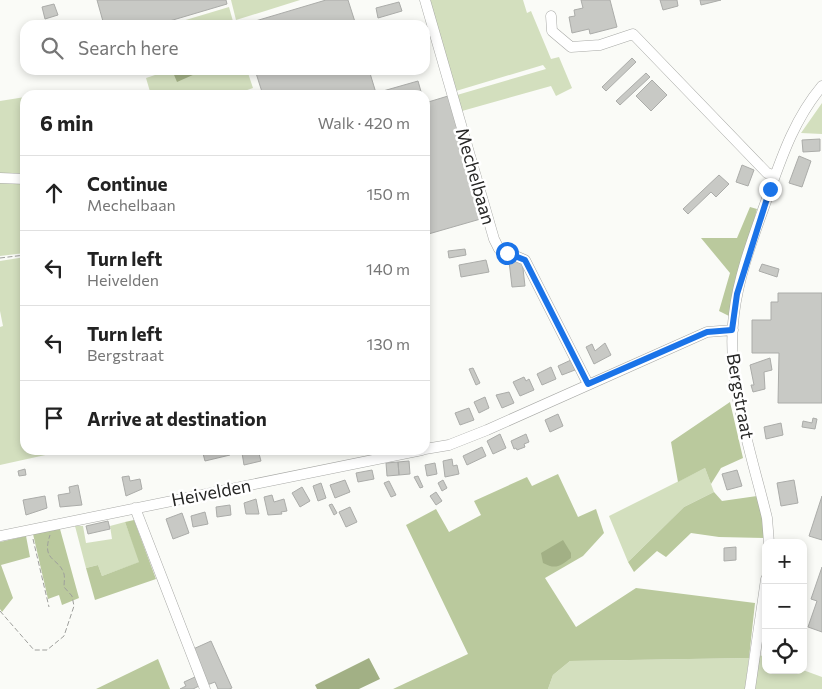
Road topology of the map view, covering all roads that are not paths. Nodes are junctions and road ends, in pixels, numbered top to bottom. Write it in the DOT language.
graph roads {
  1 [pos="425,0"];
  2 [pos="551,16"];
  3 [pos="822,86"];
  4 [pos="775,176"];
  5 [pos="0,178"];
  6 [pos="20,180"];
  7 [pos="732,330"];
  8 [pos="588,384"];
  9 [pos="430,449"];
  10 [pos="399,455"];
  11 [pos="135,508"];
  12 [pos="0,536"];
  13 [pos="769,539"];
  14 [pos="765,584"];
  15 [pos="205,689"];
  16 [pos="750,689"];
  1 -- 8 [label="street, Mechelbaan"];
  2 -- 4 [label="street"];
  3 -- 4 [label="street, Bergstraat"];
  4 -- 7 [label="street, Bergstraat"];
  5 -- 6 [label="street"];
  7 -- 8 [label="street, Heivelden"];
  7 -- 13 [label="street, Bergstraat"];
  8 -- 9 [label="street, Heivelden"];
  10 -- 11 [label="street, Heivelden"];
  11 -- 12 [label="street, Heivelden"];
  11 -- 15 [label="street"];
  14 -- 16 [label="street"];
}
